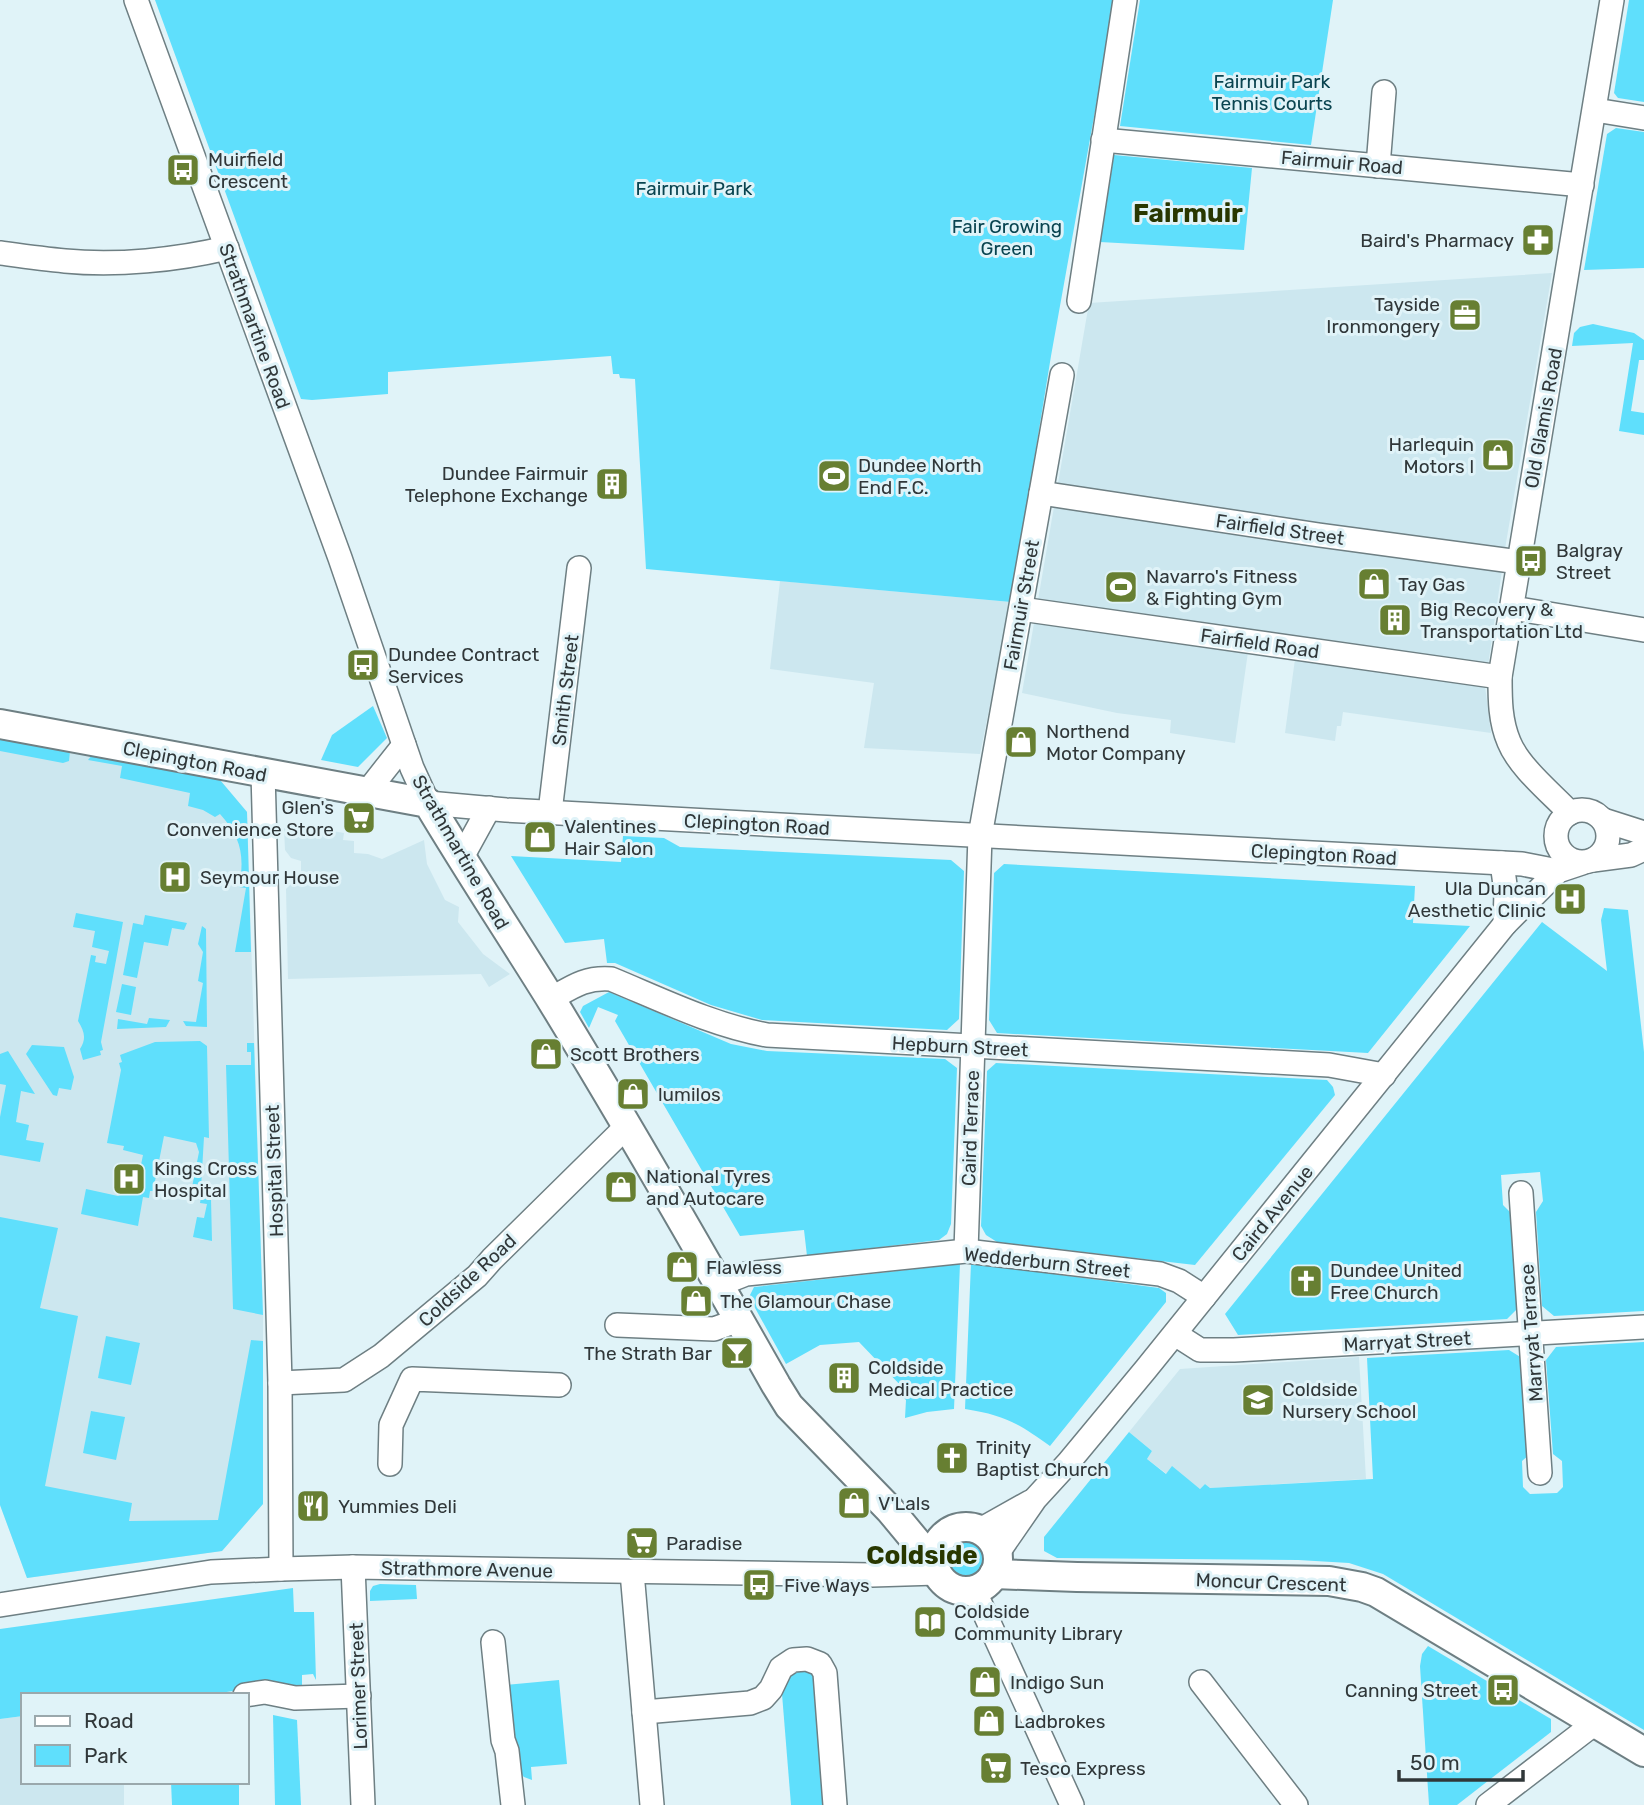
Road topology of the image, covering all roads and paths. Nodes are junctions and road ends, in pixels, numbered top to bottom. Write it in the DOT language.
graph roads {
  1 [pos="136,0"];
  2 [pos="1125,0"];
  3 [pos="1612,0"];
  4 [pos="1384,92"];
  5 [pos="1595,110"];
  6 [pos="1644,118"];
  7 [pos="1103,139"];
  8 [pos="1378,166"];
  9 [pos="1582,185"];
  10 [pos="227,248"];
  11 [pos="0,253"];
  12 [pos="1079,301"];
  13 [pos="1062,375"];
  14 [pos="1041,493"];
  15 [pos="1519,562"];
  16 [pos="579,568"];
  17 [pos="1512,608"];
  18 [pos="1021,609"];
  19 [pos="1644,630"];
  20 [pos="1500,677"];
  21 [pos="0,724"];
  22 [pos="404,745"];
  23 [pos="263,773"];
  24 [pos="367,792"];
  25 [pos="428,803"];
  26 [pos="489,808"];
  27 [pos="550,812"];
  28 [pos="1570,813"];
  29 [pos="1603,820"];
  30 [pos="1644,833"];
  31 [pos="980,836"];
  32 [pos="1558,846"];
  33 [pos="1640,856"];
  34 [pos="461,859"];
  35 [pos="1588,861"];
  36 [pos="1512,863"];
  37 [pos="1558,872"];
  38 [pos="1505,924"];
  39 [pos="551,999"];
  40 [pos="972,1046"];
  41 [pos="1384,1075"];
  42 [pos="627,1126"];
  43 [pos="1521,1193"];
  44 [pos="966,1251"];
  45 [pos="718,1285"];
  46 [pos="1204,1297"];
  47 [pos="739,1320"];
  48 [pos="617,1325"];
  49 [pos="1644,1327"];
  50 [pos="1175,1334"];
  51 [pos="1532,1334"];
  52 [pos="393,1346"];
  53 [pos="412,1380"];
  54 [pos="280,1382"];
  55 [pos="559,1385"];
  56 [pos="390,1464"];
  57 [pos="1540,1473"];
  58 [pos="1035,1499"];
  59 [pos="890,1510"];
  60 [pos="951,1530"];
  61 [pos="980,1530"];
  62 [pos="354,1567"];
  63 [pos="935,1568"];
  64 [pos="281,1569"];
  65 [pos="632,1572"];
  66 [pos="988,1572"];
  67 [pos="0,1605"];
  68 [pos="494,1642"];
  69 [pos="1201,1682"];
  70 [pos="248,1695"];
  71 [pos="359,1696"];
  72 [pos="644,1712"];
  73 [pos="1595,1723"];
  74 [pos="1644,1752"];
  75 [pos="363,1805"];
  76 [pos="513,1805"];
  77 [pos="652,1805"];
  78 [pos="835,1805"];
  79 [pos="1072,1805"];
  80 [pos="1296,1805"];
  81 [pos="1488,1805"];
  1 -- 10 [label="street, Strathmartine Road"];
  2 -- 7 [label="street"];
  3 -- 5 [label="street, Old Glamis Road"];
  4 -- 8 [label="street"];
  5 -- 6 [label="street"];
  5 -- 9 [label="street, Old Glamis Road"];
  7 -- 8 [label="street, Fairmuir Road"];
  7 -- 12 [label="street"];
  8 -- 9 [label="street, Fairmuir Road"];
  9 -- 15 [label="street, Old Glamis Road"];
  10 -- 11 [label="street"];
  10 -- 22 [label="street, Strathmartine Road"];
  13 -- 14 [label="street, Fairmuir Street"];
  14 -- 15 [label="street, Fairfield Street"];
  14 -- 18 [label="street, Fairmuir Street"];
  15 -- 17 [label="street, Old Glamis Road"];
  16 -- 27 [label="street, Smith Street"];
  17 -- 19 [label="street"];
  17 -- 20 [label="street, Old Glamis Road"];
  18 -- 20 [label="street, Fairfield Road"];
  18 -- 31 [label="street, Fairmuir Street"];
  20 -- 28 [label="street, Old Glamis Road"];
  21 -- 23 [label="main road, Clepington Road"];
  22 -- 24 [label="street"];
  22 -- 25 [label="street, Strathmartine Road"];
  23 -- 24 [label="main road, Clepington Road"];
  23 -- 54 [label="street, Hospital Street"];
  24 -- 25 [label="main road, Clepington Road"];
  25 -- 26 [label="street, Clepington Road"];
  25 -- 34 [label="main road, Strathmartine Road"];
  26 -- 27 [label="street, Clepington Road"];
  26 -- 34 [label="street"];
  27 -- 31 [label="street, Clepington Road"];
  28 -- 29 [label="street"];
  28 -- 32 [label="street"];
  29 -- 30 [label="street"];
  29 -- 35 [label="street"];
  31 -- 36 [label="street, Clepington Road"];
  31 -- 40 [label="street, Caird Terrace"];
  32 -- 35 [label="street"];
  32 -- 36 [label="street, Clepington Road"];
  33 -- 35 [label="street"];
  34 -- 39 [label="main road, Strathmartine Road"];
  35 -- 37 [label="street"];
  36 -- 37 [label="street, Clepington Road"];
  36 -- 38 [label="street"];
  37 -- 38 [label="street, Caird Avenue"];
  38 -- 41 [label="street, Caird Avenue"];
  39 -- 40 [label="street, Hepburn Street"];
  39 -- 42 [label="main road, Strathmartine Road"];
  40 -- 41 [label="street, Hepburn Street"];
  40 -- 44 [label="street, Caird Terrace"];
  41 -- 46 [label="street, Caird Avenue"];
  42 -- 45 [label="main road, Strathmartine Road"];
  42 -- 52 [label="street, Coldside Road"];
  43 -- 51 [label="street, Marryat Terrace"];
  44 -- 45 [label="street, Wedderburn Street"];
  44 -- 46 [label="street, Wedderburn Street"];
  45 -- 47 [label="main road, Strathmartine Road"];
  46 -- 50 [label="street, Caird Avenue"];
  47 -- 48 [label="street"];
  47 -- 59 [label="main road, Strathmartine Road"];
  49 -- 51 [label="street, Marryat Street"];
  50 -- 51 [label="street, Marryat Street"];
  50 -- 58 [label="street, Caird Avenue"];
  51 -- 57 [label="street, Marryat Terrace"];
  52 -- 53 [label="street"];
  52 -- 54 [label="street, Coldside Road"];
  53 -- 55 [label="street"];
  53 -- 56 [label="street"];
  54 -- 64 [label="street, Hospital Street"];
  58 -- 61 [label="street, Caird Avenue"];
  58 -- 66 [label="street, Caird Avenue"];
  59 -- 60 [label="main road, Strathmartine Road"];
  59 -- 63 [label="main road, Strathmartine Road"];
  60 -- 61 [label="main road"];
  60 -- 63 [label="main road"];
  61 -- 66 [label="main road"];
  62 -- 64 [label="street, Strathmore Avenue"];
  62 -- 65 [label="street, Strathmore Avenue"];
  62 -- 71 [label="street, Lorimer Street"];
  63 -- 65 [label="street, Strathmore Avenue"];
  63 -- 66 [label="main road"];
  64 -- 67 [label="street, Strathmore Avenue"];
  65 -- 72 [label="street"];
  66 -- 73 [label="main road, Moncur Crescent"];
  66 -- 79 [label="street"];
  68 -- 76 [label="street"];
  69 -- 80 [label="street"];
  70 -- 71 [label="street"];
  71 -- 75 [label="street, Lorimer Street"];
  72 -- 77 [label="street"];
  72 -- 78 [label="street"];
  73 -- 74 [label="main road, Moncur Crescent"];
  73 -- 81 [label="street"];
}
